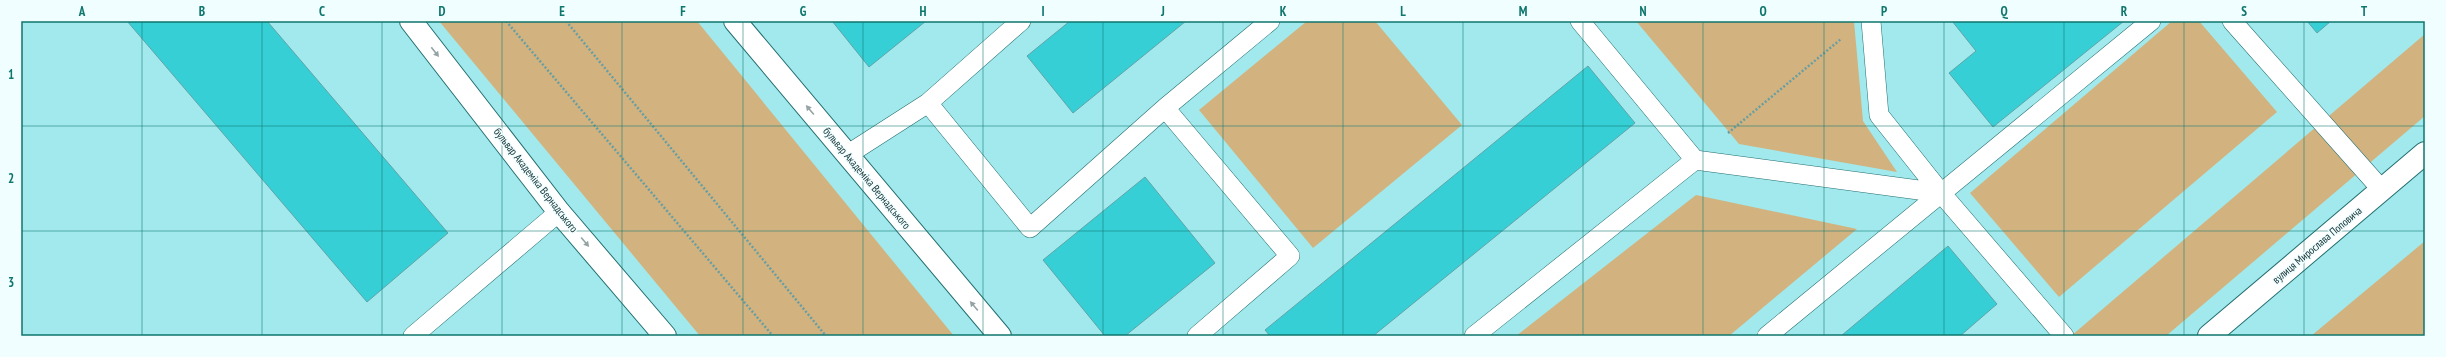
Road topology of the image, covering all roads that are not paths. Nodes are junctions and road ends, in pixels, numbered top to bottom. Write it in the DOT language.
graph roads {
  1 [pos="411,21"];
  2 [pos="735,21"];
  3 [pos="1021,21"];
  4 [pos="1270,21"];
  5 [pos="1580,21"];
  6 [pos="1871,21"];
  7 [pos="2151,21"];
  8 [pos="2232,21"];
  9 [pos="928,103"];
  10 [pos="1165,108"];
  11 [pos="2425,153"];
  12 [pos="847,155"];
  13 [pos="1695,160"];
  14 [pos="2382,190"];
  15 [pos="1941,193"];
  16 [pos="559,212"];
  17 [pos="412,336"];
  18 [pos="665,336"];
  19 [pos="1000,336"];
  20 [pos="1197,336"];
  21 [pos="1474,336"];
  22 [pos="1767,336"];
  23 [pos="2064,336"];
  24 [pos="2209,336"];
  1 -- 16 [label="main road, бульвар Академіка Вернадського, one-way"];
  12 -- 2 [label="main road, бульвар Академіка Вернадського, one-way"];
  3 -- 9 [label="lane"];
  4 -- 10 [label="lane"];
  5 -- 13 [label="lane"];
  6 -- 15 [label="lane"];
  7 -- 15 [label="lane"];
  8 -- 14 [label="lane"];
  9 -- 10 [label="lane"];
  9 -- 12 [label="lane"];
  10 -- 20 [label="lane"];
  11 -- 14 [label="main road, вулиця Мирослава Поповича"];
  19 -- 12 [label="main road, бульвар Академіка Вернадського, one-way"];
  13 -- 15 [label="lane"];
  13 -- 21 [label="lane"];
  14 -- 24 [label="main road, вулиця Мирослава Поповича"];
  15 -- 22 [label="lane"];
  15 -- 23 [label="lane"];
  16 -- 17 [label="lane"];
  16 -- 18 [label="main road, бульвар Академіка Вернадського, one-way"];
}
